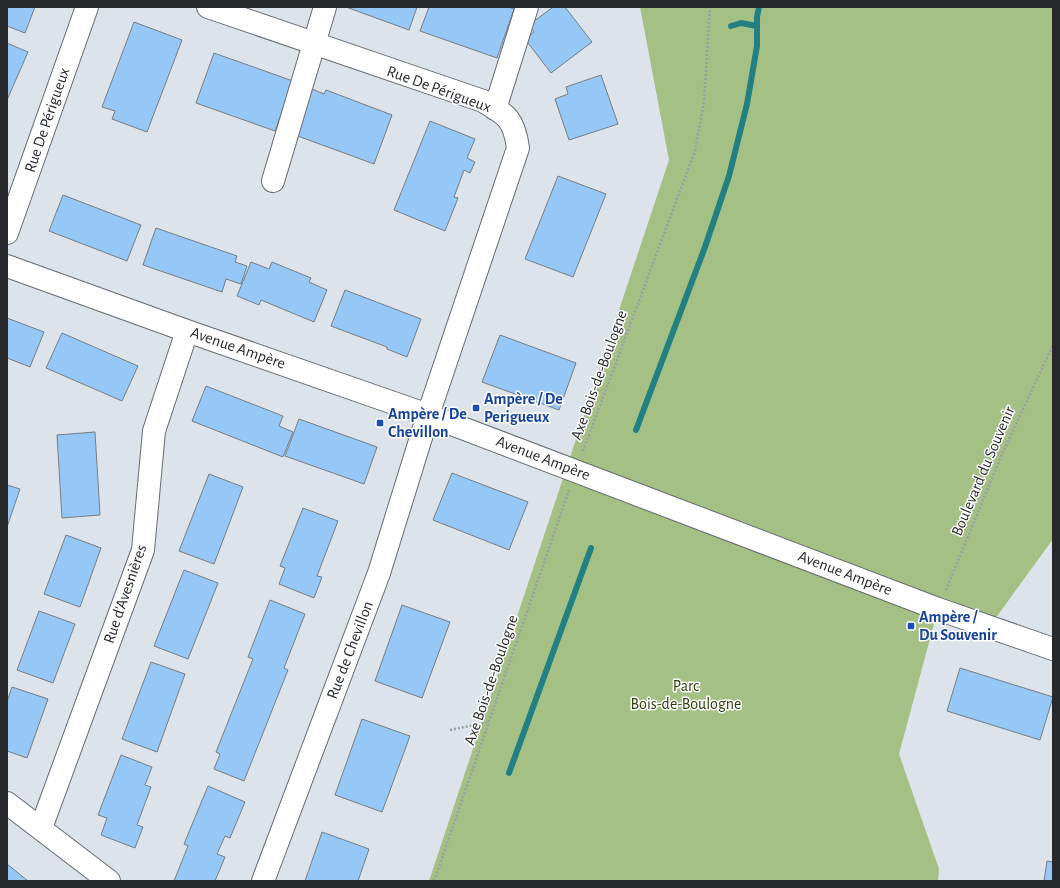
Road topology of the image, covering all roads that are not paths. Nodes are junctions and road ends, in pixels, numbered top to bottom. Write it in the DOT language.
graph roads {
  1 [pos="87,7"];
  2 [pos="208,7"];
  3 [pos="325,7"];
  4 [pos="527,7"];
  5 [pos="314,44"];
  6 [pos="495,109"];
  7 [pos="273,181"];
  8 [pos="7,233"];
  9 [pos="7,266"];
  10 [pos="187,331"];
  11 [pos="428,415"];
  12 [pos="1053,649"];
  13 [pos="7,802"];
  14 [pos="41,828"];
  15 [pos="109,881"];
  16 [pos="263,881"];
  1 -- 8 [label="street, Rue De Périgueux"];
  2 -- 5 [label="street, Rue De Périgueux"];
  3 -- 5 [label="street"];
  4 -- 6 [label="street"];
  5 -- 6 [label="street, Rue De Périgueux"];
  5 -- 7 [label="street"];
  6 -- 11 [label="street, Rue De Périgueux"];
  9 -- 10 [label="street, Avenue Ampère"];
  10 -- 11 [label="street, Avenue Ampère"];
  10 -- 14 [label="street, Rue d'Avesnières"];
  11 -- 12 [label="street, Avenue Ampère"];
  11 -- 16 [label="street, Rue de Chevillon"];
  13 -- 14 [label="street"];
  14 -- 15 [label="street"];
}
